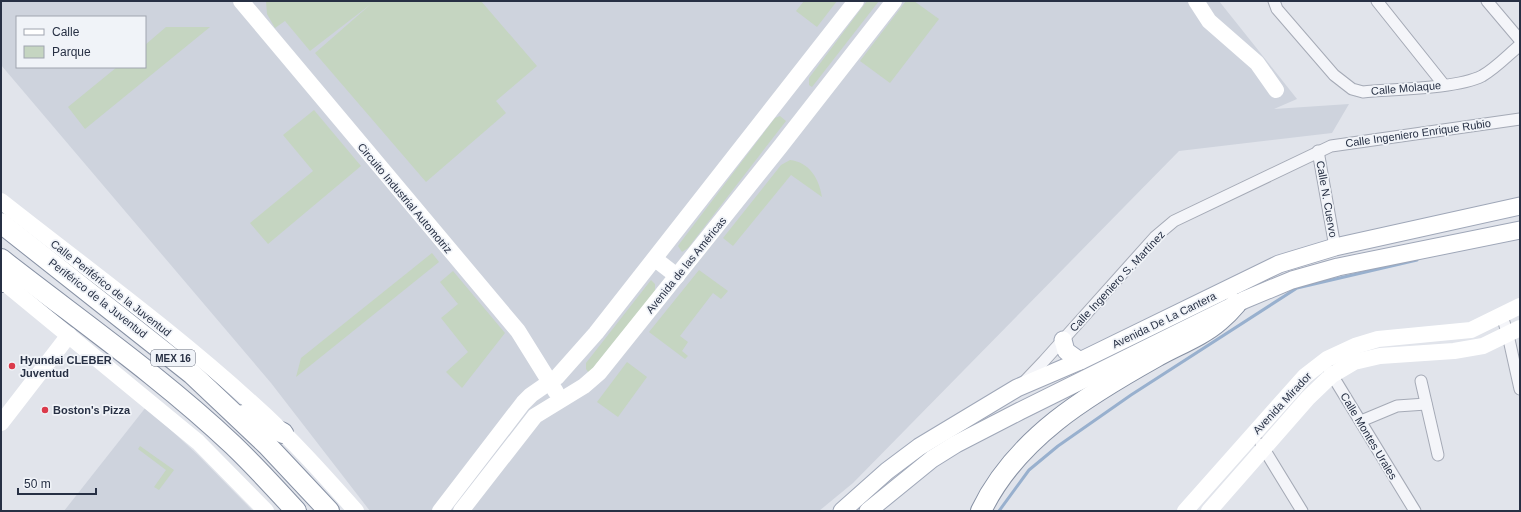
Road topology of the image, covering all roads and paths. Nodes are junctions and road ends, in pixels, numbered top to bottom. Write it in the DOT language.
graph roads {
  1 [pos="241,1"];
  2 [pos="856,1"];
  3 [pos="894,1"];
  4 [pos="1196,1"];
  5 [pos="1274,1"];
  6 [pos="1377,1"];
  7 [pos="1487,1"];
  8 [pos="1520,40"];
  9 [pos="1520,45"];
  10 [pos="1444,85"];
  11 [pos="1276,90"];
  12 [pos="1520,119"];
  13 [pos="1318,151"];
  14 [pos="1,201"];
  15 [pos="1517,206"];
  16 [pos="1,223"];
  17 [pos="1520,230"];
  18 [pos="1335,247"];
  19 [pos="1,259"];
  20 [pos="655,259"];
  21 [pos="677,276"];
  22 [pos="2,280"];
  23 [pos="1236,304"];
  24 [pos="1520,306"];
  25 [pos="1502,316"];
  26 [pos="1514,332"];
  27 [pos="69,336"];
  28 [pos="1063,340"];
  29 [pos="1378,340"];
  30 [pos="1380,356"];
  31 [pos="1080,361"];
  32 [pos="1328,368"];
  33 [pos="1421,381"];
  34 [pos="550,383"];
  35 [pos="1017,388"];
  36 [pos="1520,389"];
  37 [pos="562,400"];
  38 [pos="1426,404"];
  39 [pos="228,407"];
  40 [pos="1361,421"];
  41 [pos="1,423"];
  42 [pos="283,433"];
  43 [pos="1252,435"];
  44 [pos="1264,448"];
  45 [pos="1438,455"];
  46 [pos="266,511"];
  47 [pos="296,511"];
  48 [pos="329,511"];
  49 [pos="356,511"];
  50 [pos="440,511"];
  51 [pos="461,511"];
  52 [pos="842,511"];
  53 [pos="868,511"];
  54 [pos="981,511"];
  55 [pos="1185,511"];
  56 [pos="1209,511"];
  57 [pos="1302,511"];
  58 [pos="1414,511"];
  1 -- 34 [label="main road, Circuito Industrial Automotriz"];
  2 -- 20 [label="main road"];
  3 -- 21 [label="main road, Avenida de las Américas"];
  4 -- 11 [label="main road"];
  5 -- 10 [label="street, Calle Molaque"];
  6 -- 10 [label="street"];
  7 -- 8 [label="street"];
  9 -- 10 [label="street, Calle Molaque"];
  12 -- 13 [label="street, Calle Ingeniero Enrique Rubio"];
  13 -- 18 [label="street, Calle N. Cuervo"];
  13 -- 28 [label="street, Calle Ingeniero S. Martínez"];
  14 -- 42 [label="main road, Calle Periférico de la Juventud"];
  15 -- 18 [label="main road, Avenida De La Cantera"];
  16 -- 39 [label="highway, Periférico de la Juventud / MEX 16"];
  17 -- 23 [label="main road, Avenida De La Cantera"];
  18 -- 31 [label="main road, Avenida De La Cantera"];
  19 -- 47 [label="highway, MEX 16"];
  20 -- 21 [label="main road"];
  20 -- 34 [label="main road"];
  21 -- 37 [label="main road, Avenida de las Américas"];
  22 -- 27 [label="main road"];
  23 -- 53 [label="main road, Avenida De La Cantera"];
  23 -- 54 [label="highway"];
  24 -- 25 [label="main road, Avenida Mirador"];
  25 -- 26 [label="street"];
  25 -- 29 [label="main road, Avenida Mirador"];
  26 -- 30 [label="main road, Avenida Mirador"];
  26 -- 36 [label="street"];
  27 -- 41 [label="main road"];
  27 -- 46 [label="main road"];
  28 -- 31 [label="main road"];
  28 -- 35 [label="street, Calle Ingeniero S. Martínez"];
  29 -- 30 [label="main road"];
  29 -- 32 [label="main road, Avenida Mirador"];
  30 -- 32 [label="main road, Avenida Mirador"];
  31 -- 35 [label="main road, Avenida De La Cantera"];
  32 -- 40 [label="street, Calle Montes Urales"];
  32 -- 43 [label="main road, Avenida Mirador"];
  32 -- 44 [label="main road, Avenida Mirador"];
  33 -- 38 [label="street"];
  34 -- 37 [label="main road, Circuito Industrial Automotriz"];
  34 -- 50 [label="main road"];
  35 -- 52 [label="main road, Avenida De La Cantera"];
  37 -- 51 [label="main road, Avenida de las Américas"];
  38 -- 40 [label="street"];
  38 -- 45 [label="street"];
  39 -- 42 [label="highway"];
  39 -- 48 [label="highway, Periférico de la Juventud / MEX 16"];
  40 -- 58 [label="street, Calle Montes Urales"];
  42 -- 49 [label="main road, Calle Periférico de la Juventud"];
  43 -- 44 [label="street"];
  43 -- 55 [label="main road, Avenida Mirador"];
  44 -- 56 [label="main road, Avenida Mirador"];
  44 -- 57 [label="street"];
}
